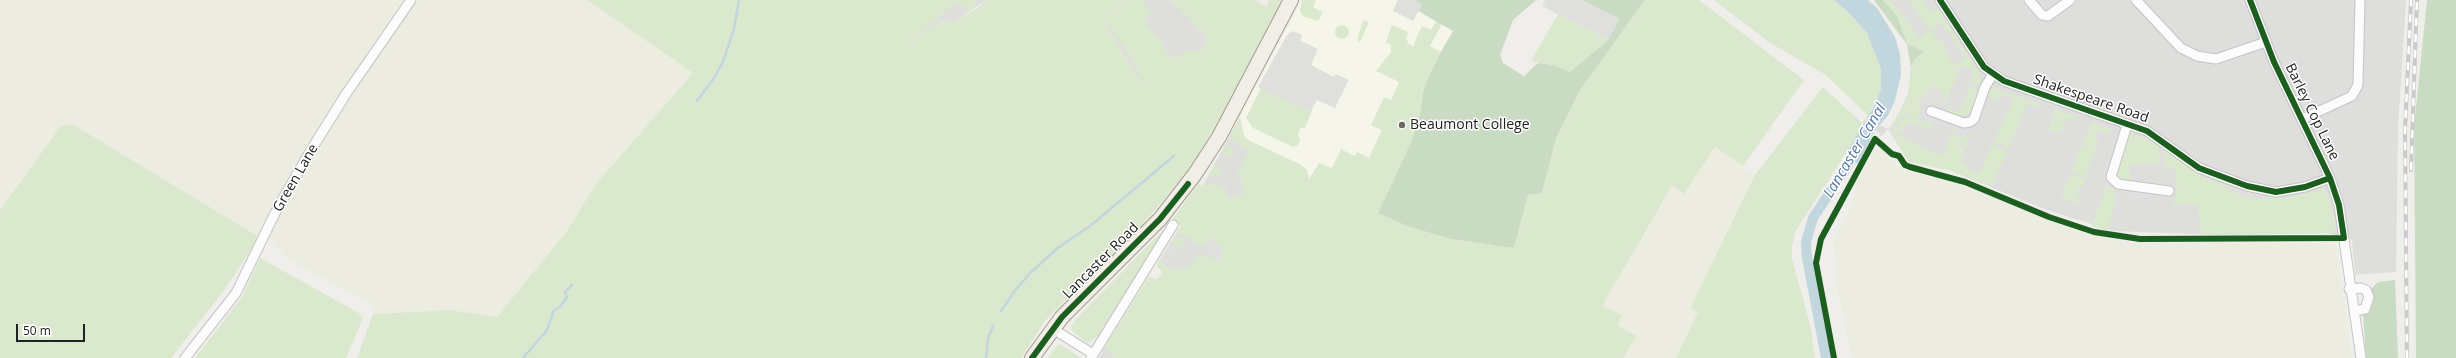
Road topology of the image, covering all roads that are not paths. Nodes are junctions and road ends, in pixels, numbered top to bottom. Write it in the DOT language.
graph roads {
  1 [pos="411,0"];
  2 [pos="1292,0"];
  3 [pos="1940,0"];
  4 [pos="2029,0"];
  5 [pos="2070,0"];
  6 [pos="2136,0"];
  7 [pos="2250,0"];
  8 [pos="2360,0"];
  9 [pos="2266,42"];
  10 [pos="1993,74"];
  11 [pos="1931,111"];
  12 [pos="2302,119"];
  13 [pos="2127,125"];
  14 [pos="2330,178"];
  15 [pos="2169,191"];
  16 [pos="1173,225"];
  17 [pos="2349,289"];
  18 [pos="2354,311"];
  19 [pos="1053,328"];
  20 [pos="1092,356"];
  21 [pos="185,358"];
  22 [pos="1032,358"];
  23 [pos="2361,358"];
  1 -- 21 [label="street, Green Lane"];
  2 -- 19 [label="main road, Lancaster Road"];
  3 -- 10 [label="street, Shakespeare Road"];
  4 -- 5 [label="street"];
  6 -- 9 [label="street"];
  7 -- 9 [label="street, Barley Cop Lane"];
  8 -- 12 [label="street"];
  9 -- 12 [label="street, Barley Cop Lane"];
  10 -- 11 [label="street"];
  10 -- 13 [label="street, Shakespeare Road"];
  12 -- 14 [label="street, Barley Cop Lane"];
  13 -- 14 [label="street, Shakespeare Road"];
  13 -- 15 [label="street, Shakespeare Road"];
  14 -- 17 [label="street, Barley Cop Lane"];
  16 -- 20 [label="street"];
  17 -- 18 [label="street, Barley Cop Lane"];
  17 -- 18 [label="street"];
  18 -- 23 [label="street, Barley Cop Lane"];
  19 -- 20 [label="street"];
  19 -- 22 [label="main road, Lancaster Road"];
}
